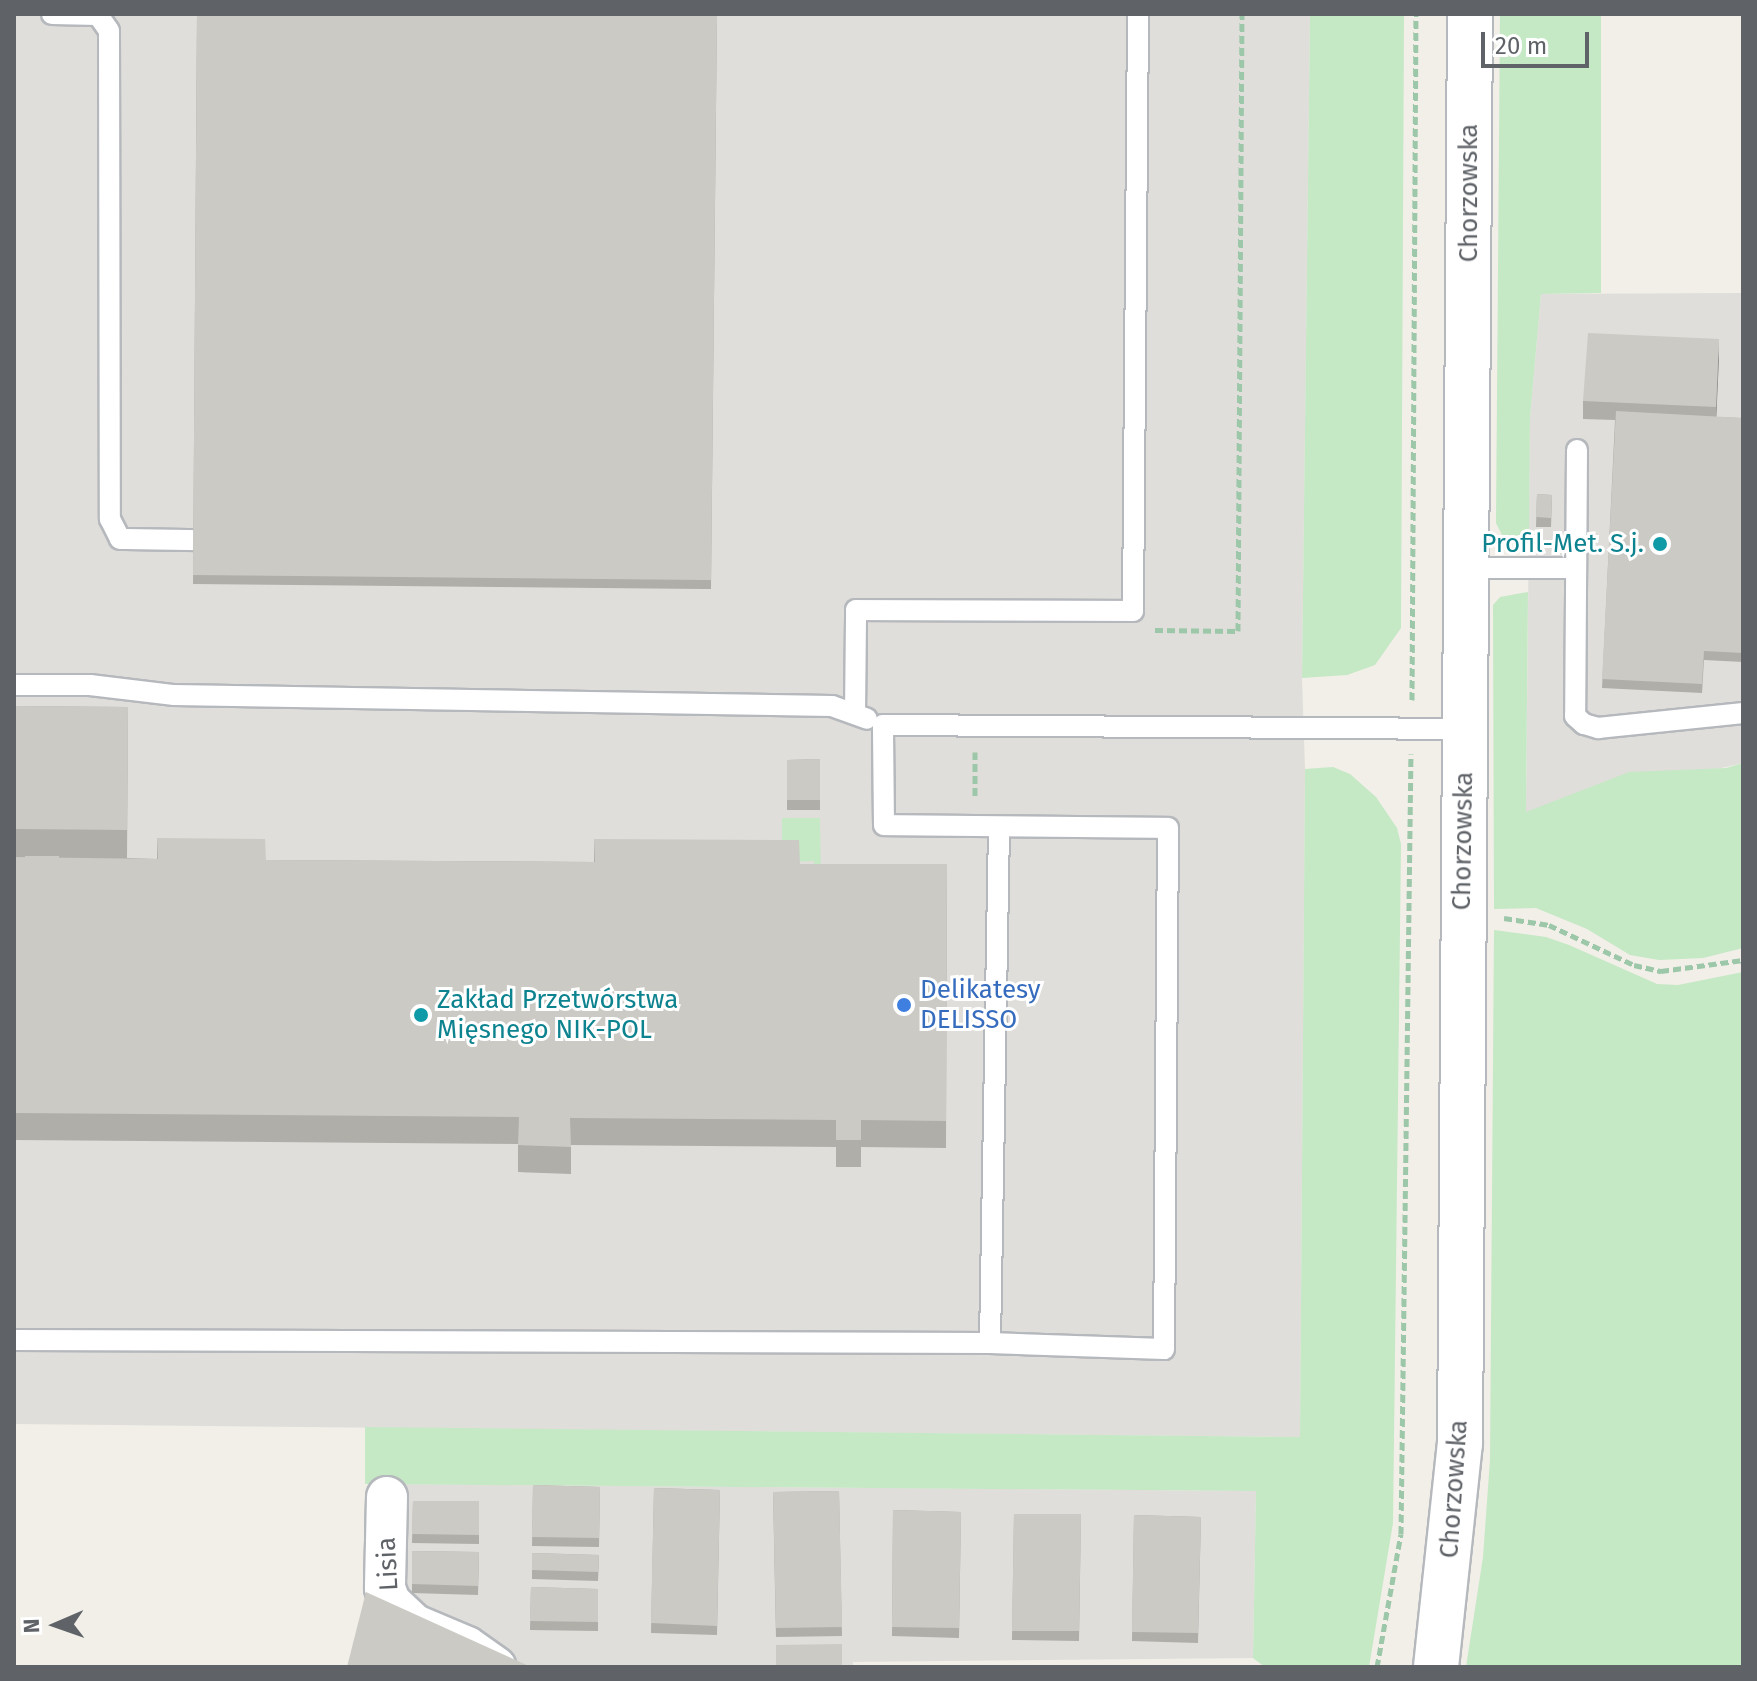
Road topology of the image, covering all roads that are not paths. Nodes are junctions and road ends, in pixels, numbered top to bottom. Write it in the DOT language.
graph roads {
  1 [pos="52,14"];
  2 [pos="1138,14"];
  3 [pos="1470,14"];
  4 [pos="1577,450"];
  5 [pos="193,540"];
  6 [pos="1465,568"];
  7 [pos="1576,568"];
  8 [pos="14,685"];
  9 [pos="1743,713"];
  10 [pos="855,714"];
  11 [pos="883,725"];
  12 [pos="1464,729"];
  13 [pos="999,827"];
  14 [pos="14,1340"];
  15 [pos="990,1343"];
  16 [pos="387,1497"];
  17 [pos="496,1667"];
  18 [pos="1436,1667"];
  1 -- 5 [label="lane"];
  2 -- 10 [label="lane"];
  3 -- 6 [label="street, Chorzowska"];
  4 -- 7 [label="lane"];
  6 -- 7 [label="lane"];
  6 -- 12 [label="street, Chorzowska"];
  7 -- 9 [label="lane"];
  8 -- 10 [label="lane"];
  10 -- 11 [label="lane"];
  11 -- 12 [label="lane"];
  11 -- 13 [label="lane"];
  12 -- 18 [label="street, Chorzowska"];
  13 -- 15 [label="lane"];
  13 -- 15 [label="lane"];
  14 -- 15 [label="lane"];
  16 -- 17 [label="street, Lisia"];
}
